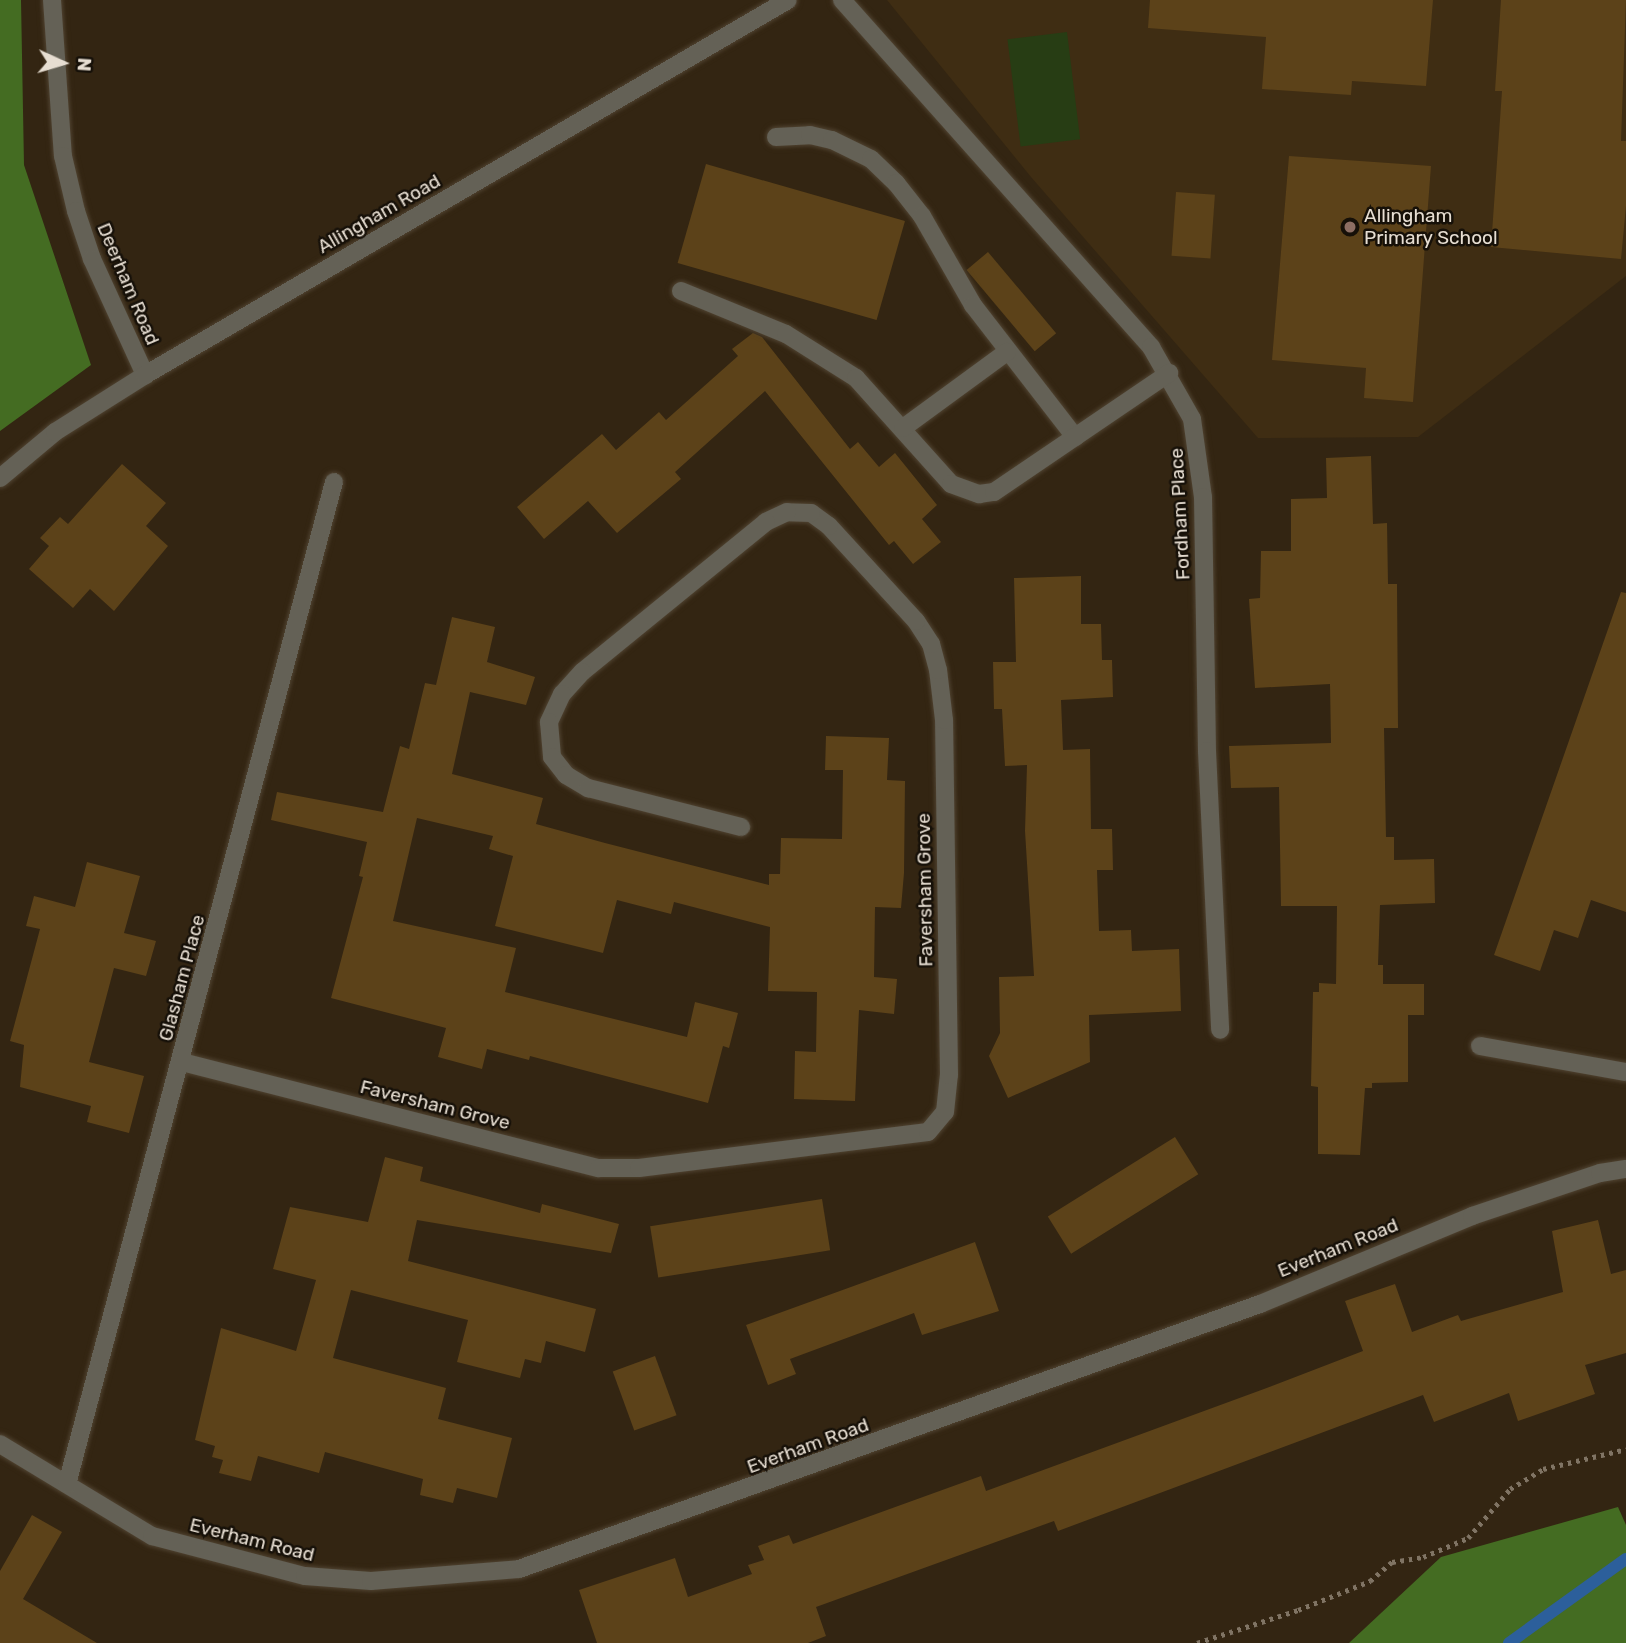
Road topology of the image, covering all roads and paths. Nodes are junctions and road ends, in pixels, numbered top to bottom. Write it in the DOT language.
graph roads {
  1 [pos="52,0"];
  2 [pos="788,0"];
  3 [pos="842,0"];
  4 [pos="776,137"];
  5 [pos="681,291"];
  6 [pos="1007,352"];
  7 [pos="1169,373"];
  8 [pos="145,375"];
  9 [pos="903,428"];
  10 [pos="1075,438"];
  11 [pos="0,478"];
  12 [pos="334,482"];
  13 [pos="741,827"];
  14 [pos="1220,1030"];
  15 [pos="1480,1046"];
  16 [pos="182,1062"];
  17 [pos="1626,1072"];
  18 [pos="1626,1169"];
  19 [pos="0,1444"];
  20 [pos="1626,1450"];
  21 [pos="67,1484"];
  22 [pos="1197,1643"];
  1 -- 8 [label="street, Deerham Road"];
  2 -- 8 [label="street, Allingham Road"];
  3 -- 7 [label="street, Fordham Place"];
  4 -- 6 [label="street"];
  5 -- 9 [label="street"];
  6 -- 9 [label="street"];
  6 -- 10 [label="street"];
  7 -- 10 [label="street"];
  7 -- 14 [label="street, Fordham Place"];
  8 -- 11 [label="street, Allingham Road"];
  9 -- 10 [label="street"];
  12 -- 16 [label="street, Glasham Place"];
  13 -- 16 [label="street, Faversham Grove"];
  15 -- 17 [label="street"];
  16 -- 21 [label="street, Glasham Place"];
  18 -- 21 [label="street, Everham Road"];
  19 -- 21 [label="street, Everham Road"];
  20 -- 22 [label="path"];
}
